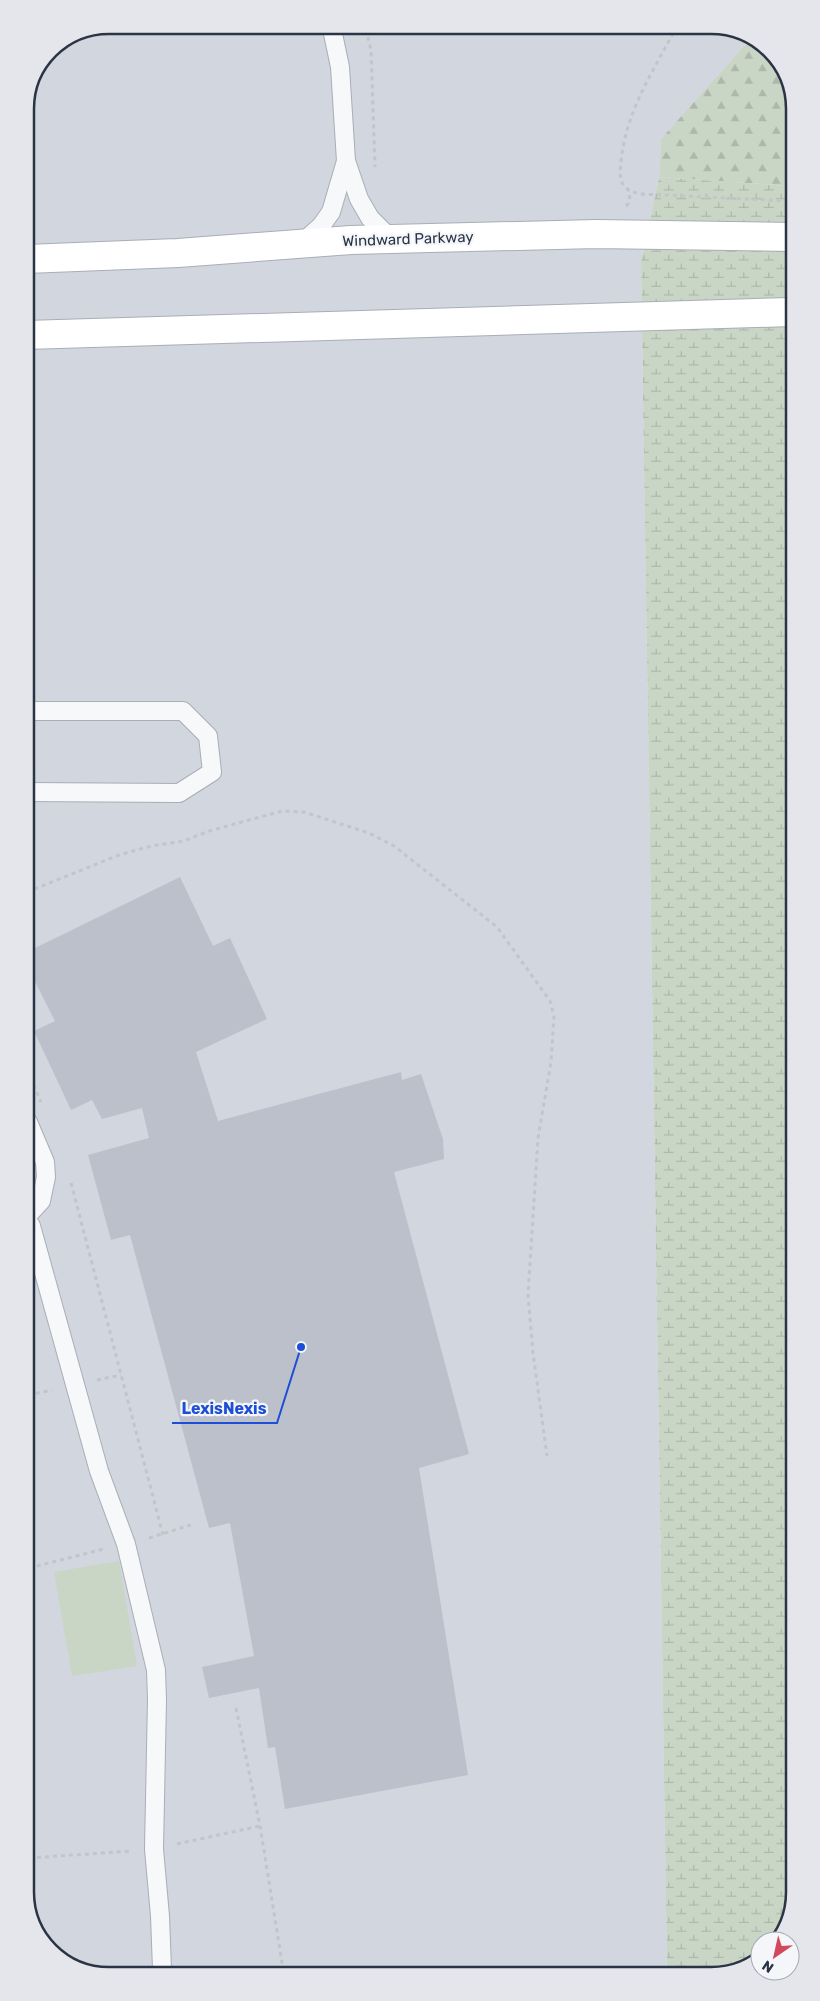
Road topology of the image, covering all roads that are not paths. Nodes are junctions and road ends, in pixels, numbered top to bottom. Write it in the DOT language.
graph roads {
  1 [pos="333,34"];
  2 [pos="346,161"];
  3 [pos="786,237"];
  4 [pos="391,239"];
  5 [pos="302,243"];
  6 [pos="34,259"];
  7 [pos="786,312"];
  8 [pos="34,335"];
  9 [pos="34,711"];
  10 [pos="34,792"];
  11 [pos="34,1136"];
  12 [pos="34,1209"];
  13 [pos="34,1237"];
  14 [pos="162,1967"];
  1 -- 2 [label="lane"];
  2 -- 4 [label="lane"];
  2 -- 5 [label="lane"];
  3 -- 4 [label="main road, Windward Parkway"];
  4 -- 5 [label="main road, Windward Parkway"];
  5 -- 6 [label="main road, Windward Parkway"];
  7 -- 8 [label="main road"];
  9 -- 10 [label="lane"];
  11 -- 12 [label="lane"];
  13 -- 14 [label="lane"];
}
